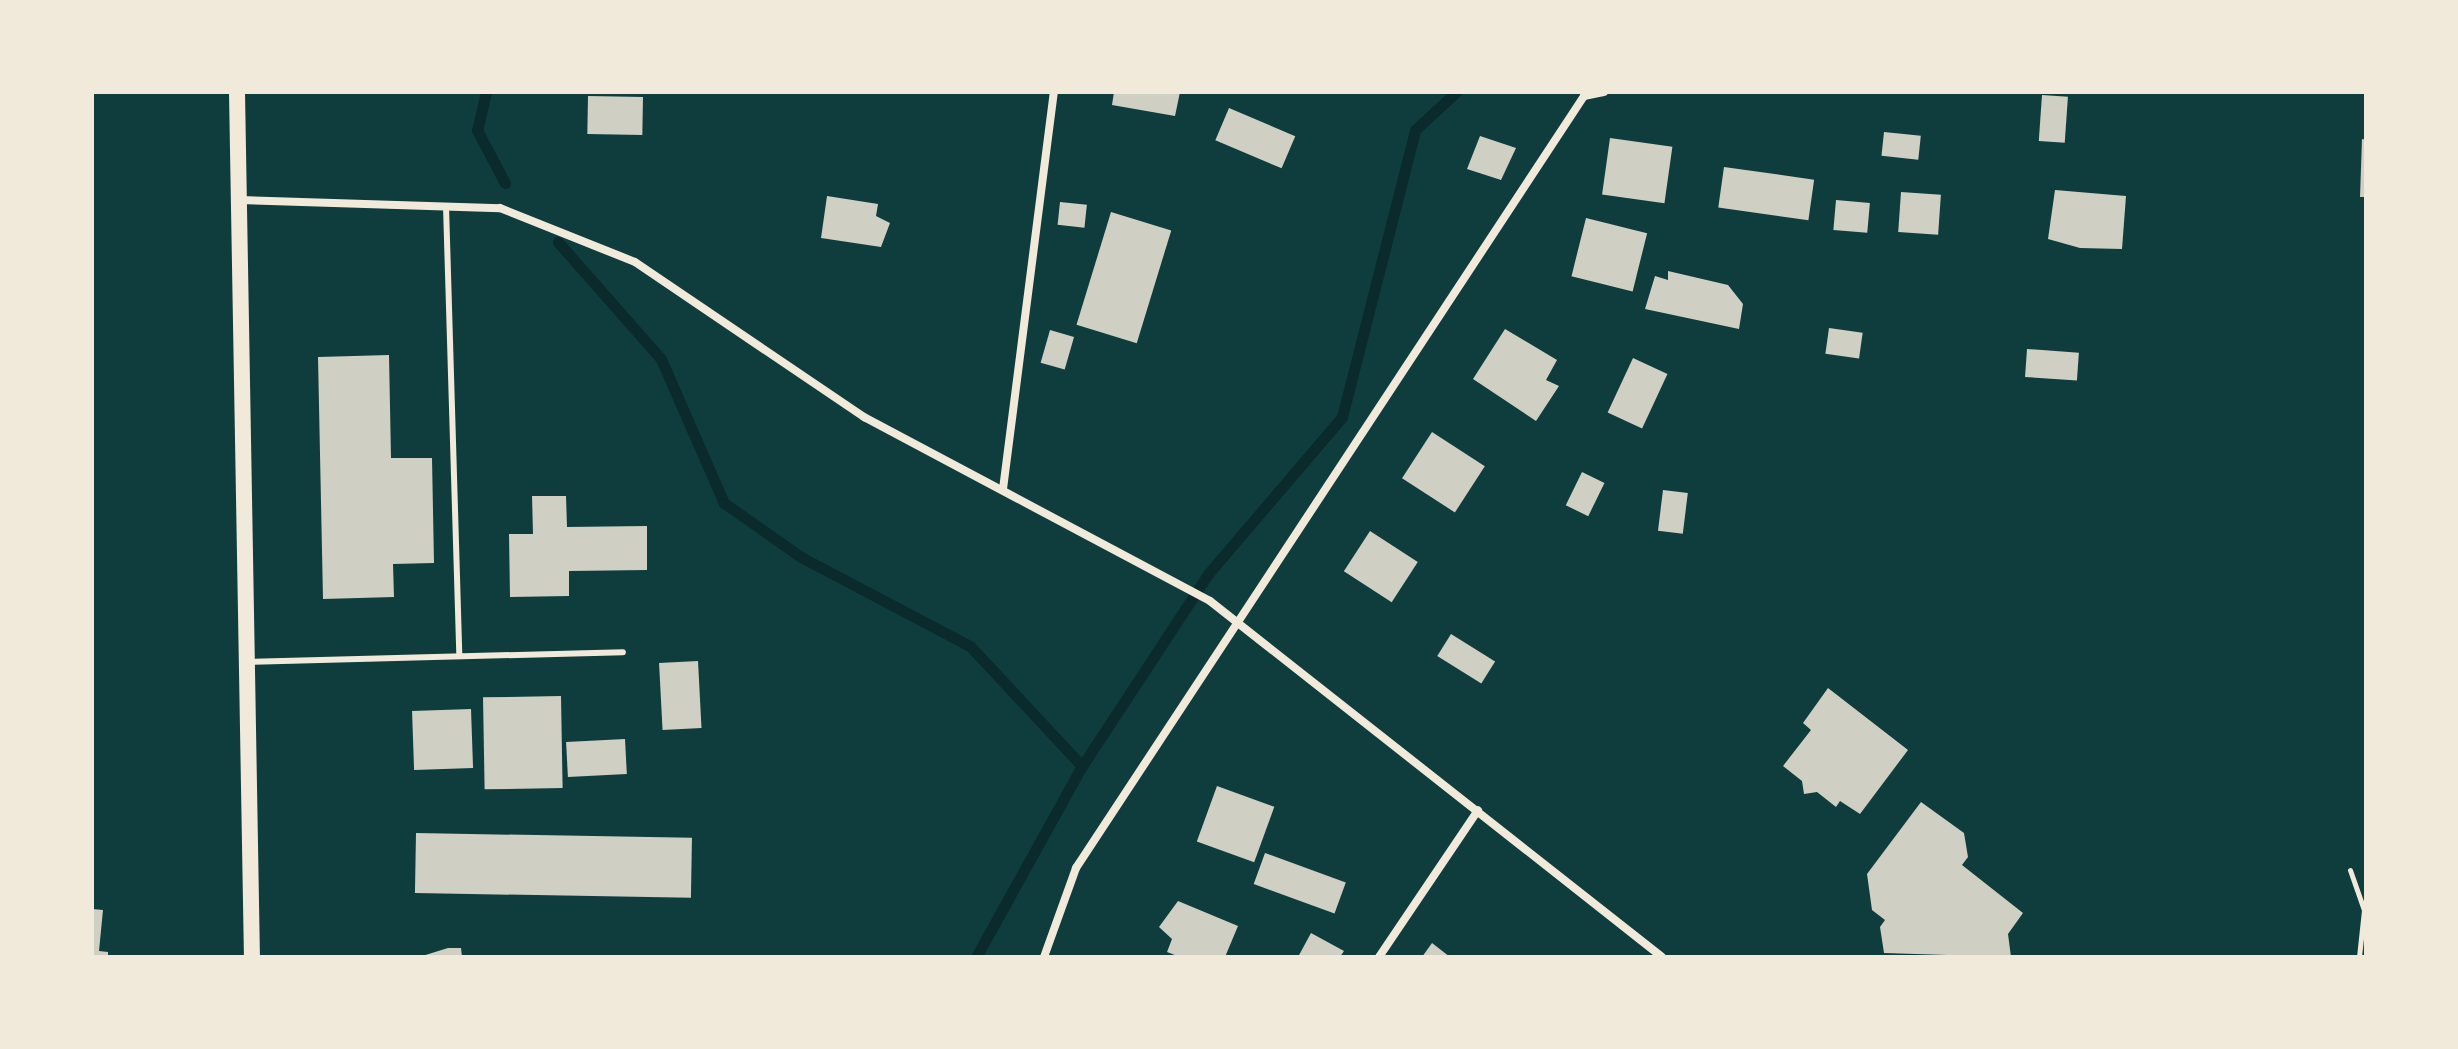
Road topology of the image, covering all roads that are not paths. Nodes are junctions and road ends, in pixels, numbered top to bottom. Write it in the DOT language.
graph roads {
  1 [pos="237,92"];
  2 [pos="1054,92"];
  3 [pos="1604,92"];
  4 [pos="239,200"];
  5 [pos="446,206"];
  6 [pos="1003,489"];
  7 [pos="1237,621"];
  8 [pos="623,652"];
  9 [pos="459,656"];
  10 [pos="247,662"];
  11 [pos="1478,810"];
  12 [pos="252,957"];
  13 [pos="1044,957"];
  14 [pos="1379,957"];
  15 [pos="1662,957"];
  1 -- 4 [label="main road"];
  2 -- 6 [label="street"];
  3 -- 7 [label="street"];
  4 -- 5 [label="street"];
  4 -- 10 [label="main road"];
  5 -- 6 [label="street"];
  5 -- 9 [label="lane"];
  6 -- 7 [label="street"];
  7 -- 11 [label="street"];
  7 -- 13 [label="street"];
  8 -- 9 [label="lane"];
  9 -- 10 [label="lane"];
  10 -- 12 [label="main road"];
  11 -- 14 [label="street"];
  11 -- 15 [label="street"];
}
